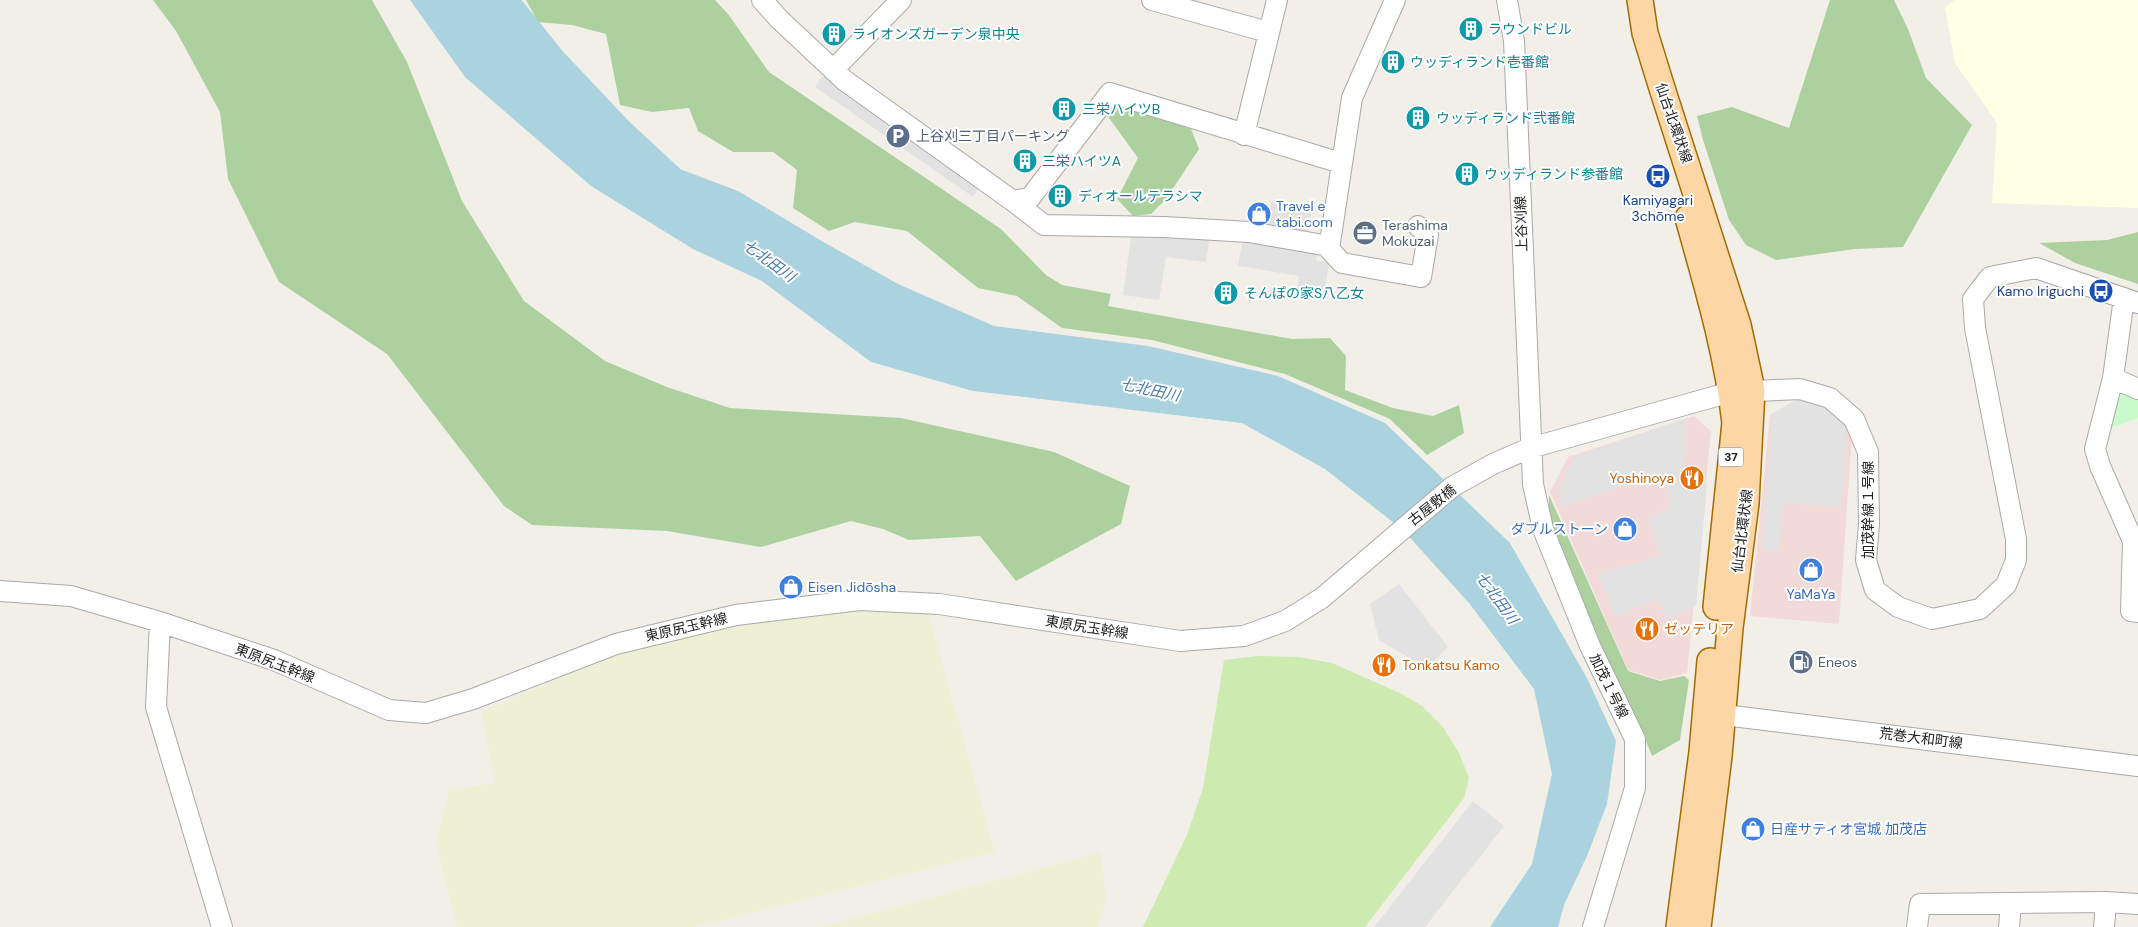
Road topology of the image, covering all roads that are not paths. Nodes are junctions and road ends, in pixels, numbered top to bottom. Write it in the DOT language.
graph roads {
  1 [pos="762,0"];
  2 [pos="901,0"];
  3 [pos="1152,0"];
  4 [pos="1277,0"];
  5 [pos="1395,0"];
  6 [pos="1507,0"];
  7 [pos="1623,0"];
  8 [pos="1640,0"];
  9 [pos="1268,32"];
  10 [pos="832,70"];
  11 [pos="1244,135"];
  12 [pos="1341,163"];
  13 [pos="1013,201"];
  14 [pos="1418,226"];
  15 [pos="1329,246"];
  16 [pos="2131,300"];
  17 [pos="2113,378"];
  18 [pos="2138,389"];
  19 [pos="1741,391"];
  20 [pos="1530,448"];
  21 [pos="1376,552"];
  22 [pos="0,591"];
  23 [pos="2138,612"];
  24 [pos="160,622"];
  25 [pos="1713,714"];
  26 [pos="2138,766"];
  27 [pos="2106,902"];
  28 [pos="2011,904"];
  29 [pos="2138,904"];
  30 [pos="222,927"];
  31 [pos="1593,927"];
  32 [pos="1679,927"];
  33 [pos="1698,927"];
  34 [pos="1917,927"];
  35 [pos="2009,927"];
  36 [pos="2104,927"];
  1 -- 10 [label="street"];
  2 -- 10 [label="street"];
  3 -- 9 [label="street"];
  4 -- 9 [label="street"];
  5 -- 12 [label="street"];
  6 -- 20 [label="street, 上谷刈線"];
  7 -- 19 [label="main road, 仙台北環状線 / 37"];
  8 -- 19 [label="main road, 仙台北環状線 / 37"];
  9 -- 11 [label="street"];
  10 -- 13 [label="street"];
  11 -- 12 [label="street"];
  11 -- 13 [label="street"];
  12 -- 15 [label="street"];
  13 -- 15 [label="street"];
  14 -- 15 [label="street"];
  16 -- 17 [label="street"];
  16 -- 19 [label="street, 加茂幹線１号線"];
  17 -- 18 [label="street"];
  17 -- 23 [label="street"];
  19 -- 20 [label="street, 加茂幹線１号線"];
  19 -- 25 [label="main road, 仙台北環状線 / 37"];
  20 -- 21 [label="street, 古屋敷橋"];
  20 -- 31 [label="street, 加茂１号線"];
  21 -- 24 [label="street, 東原尻玉幹線"];
  22 -- 24 [label="street, 東原尻玉幹線"];
  24 -- 30 [label="street"];
  25 -- 26 [label="street, 荒巻大和町線"];
  25 -- 32 [label="main road, 仙台北環状線 / 37"];
  25 -- 33 [label="main road, 仙台北環状線 / 37"];
  27 -- 28 [label="street"];
  27 -- 29 [label="street"];
  27 -- 36 [label="street"];
  28 -- 34 [label="street"];
  28 -- 35 [label="street"];
}
